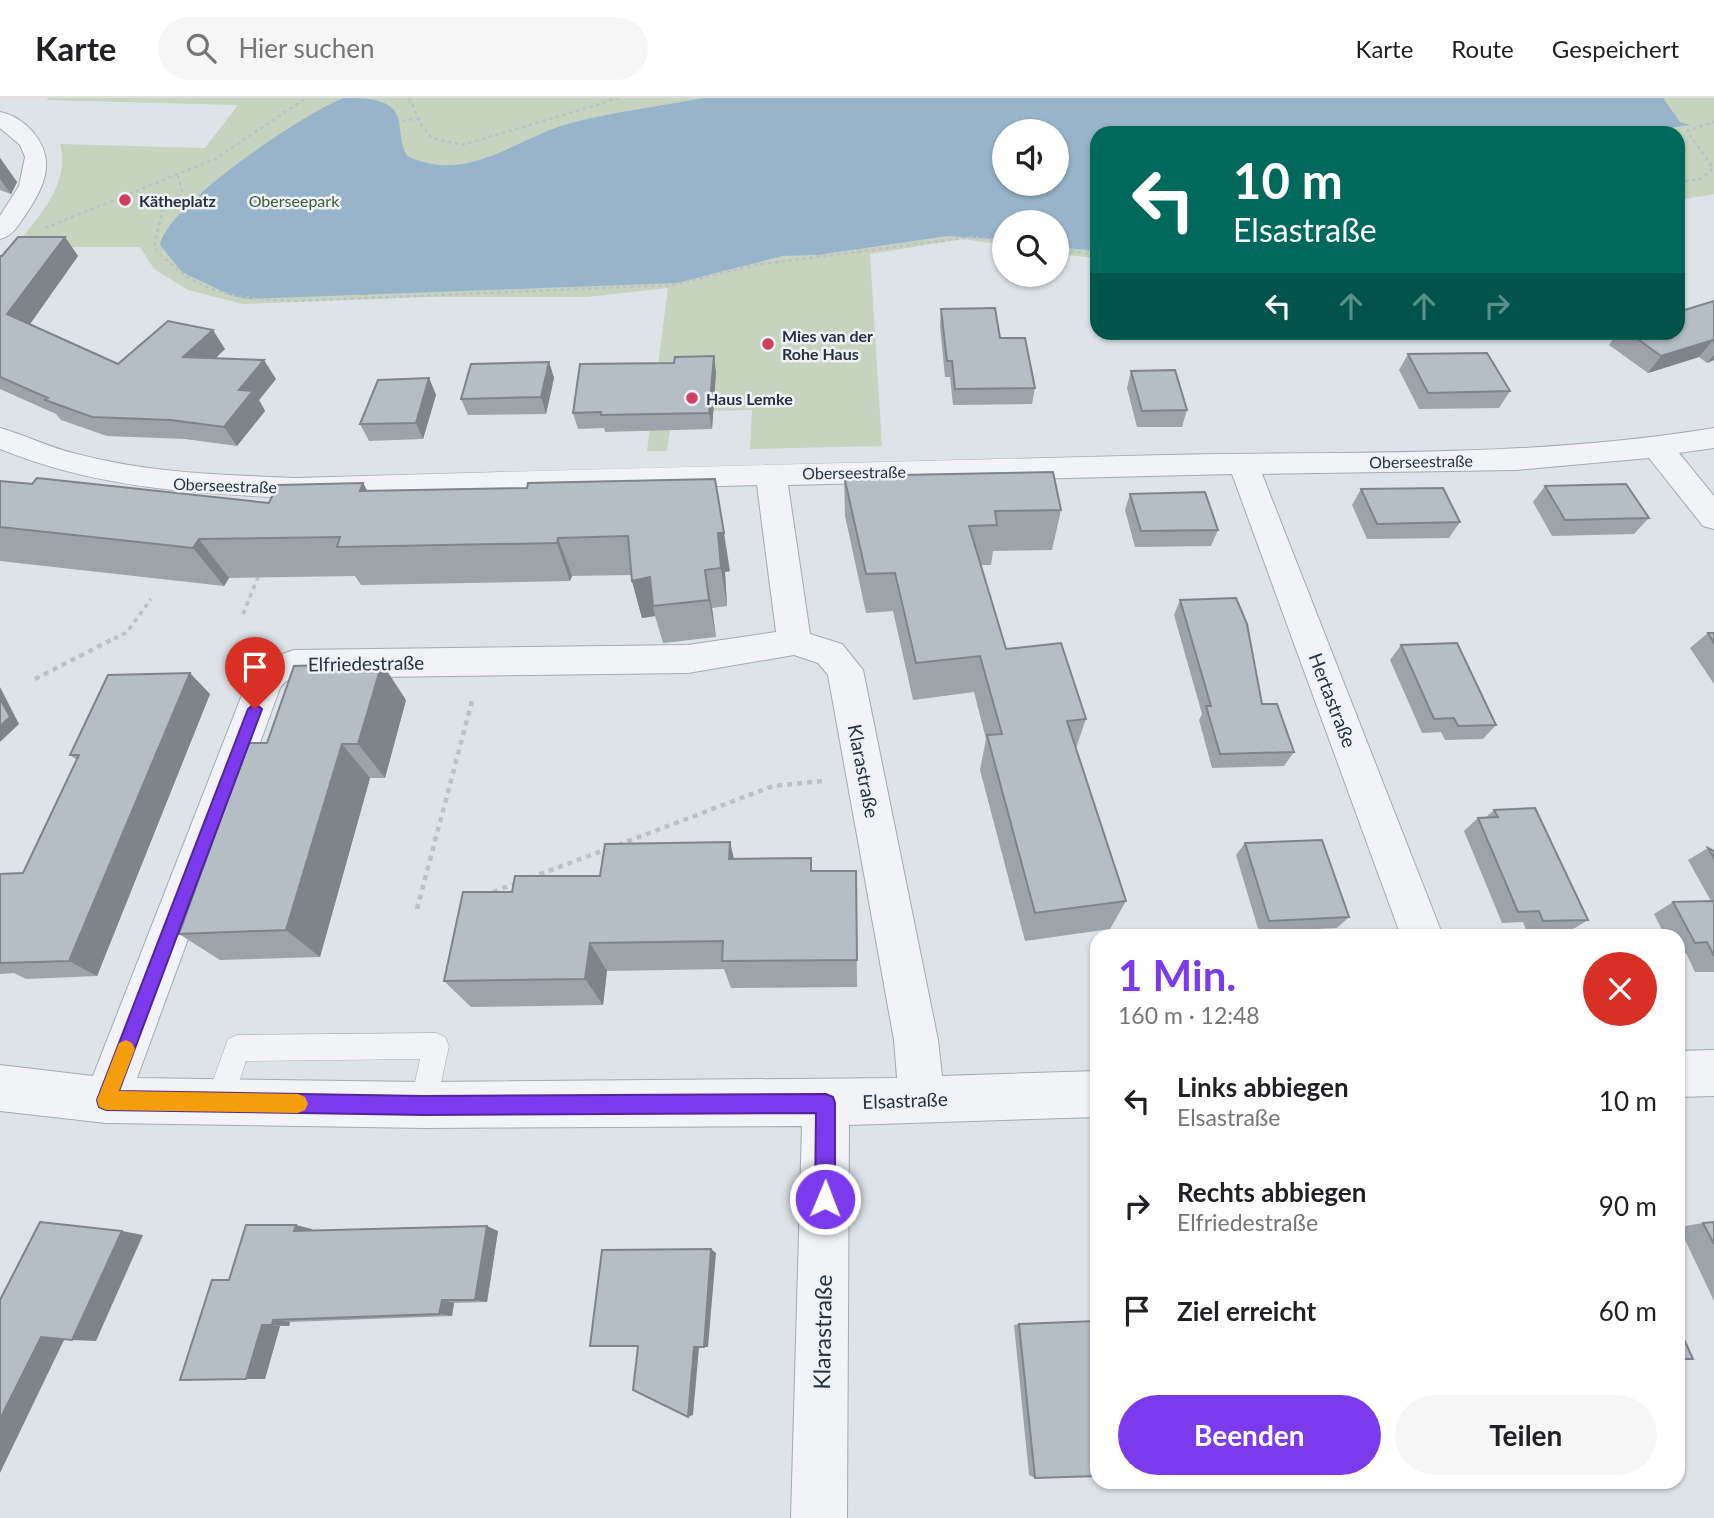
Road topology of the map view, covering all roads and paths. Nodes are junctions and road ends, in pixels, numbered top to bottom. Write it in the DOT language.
graph roads {
  1 [pos="306,98"];
  2 [pos="409,98"];
  3 [pos="620,98"];
  4 [pos="0,118"];
  5 [pos="419,118"];
  6 [pos="402,121"];
  7 [pos="1714,122"];
  8 [pos="178,175"];
  9 [pos="1685,181"];
  10 [pos="38,230"];
  11 [pos="0,232"];
  12 [pos="992,240"];
  13 [pos="1069,251"];
  14 [pos="1090,254"];
  15 [pos="0,438"];
  16 [pos="1714,438"];
  17 [pos="1657,449"];
  18 [pos="1242,464"];
  19 [pos="771,474"];
  20 [pos="1714,518"];
  21 [pos="262,569"];
  22 [pos="151,598"];
  23 [pos="243,614"];
  24 [pos="794,642"];
  25 [pos="35,679"];
  26 [pos="470,710"];
  27 [pos="865,777"];
  28 [pos="493,892"];
  29 [pos="417,909"];
  30 [pos="1419,929"];
  31 [pos="1714,1073"];
  32 [pos="1685,1074"];
  33 [pos="0,1088"];
  34 [pos="1090,1094"];
  35 [pos="921,1099"];
  36 [pos="106,1100"];
  37 [pos="219,1103"];
  38 [pos="826,1103"];
  39 [pos="424,1105"];
  40 [pos="819,1518"];
  1 -- 8 [label="path"];
  2 -- 5 [label="path"];
  3 -- 5 [label="path"];
  4 -- 11 [label="street"];
  5 -- 6 [label="path"];
  7 -- 9 [label="path"];
  8 -- 10 [label="path"];
  8 -- 12 [label="path"];
  13 -- 14 [label="path"];
  15 -- 19 [label="street, Oberseestraße"];
  16 -- 17 [label="street, Oberseestraße"];
  17 -- 18 [label="street, Oberseestraße"];
  17 -- 20 [label="street"];
  18 -- 19 [label="street, Oberseestraße"];
  18 -- 30 [label="street, Hertastraße"];
  19 -- 24 [label="street"];
  21 -- 23 [label="path"];
  22 -- 25 [label="path"];
  24 -- 27 [label="street, Klarastraße"];
  24 -- 36 [label="street, Elfriedestraße"];
  26 -- 29 [label="path"];
  27 -- 28 [label="path"];
  27 -- 35 [label="street, Klarastraße"];
  31 -- 32 [label="street"];
  33 -- 36 [label="street, Elsastraße"];
  34 -- 35 [label="street, Elsastraße"];
  35 -- 38 [label="street, Elsastraße"];
  36 -- 37 [label="street, Elsastraße"];
  37 -- 39 [label="street, Elsastraße"];
  37 -- 39 [label="lane"];
  38 -- 39 [label="street, Elsastraße"];
  38 -- 40 [label="street, Klarastraße"];
}
